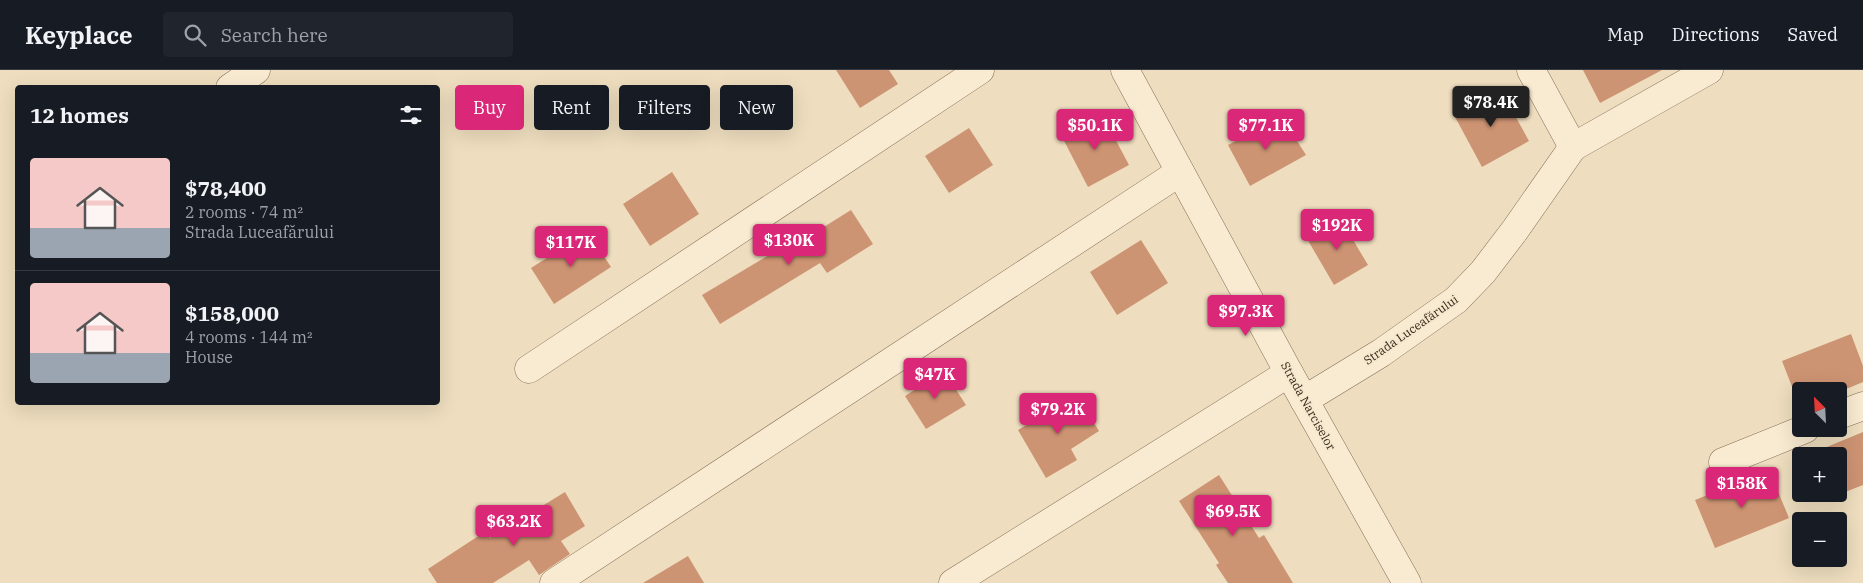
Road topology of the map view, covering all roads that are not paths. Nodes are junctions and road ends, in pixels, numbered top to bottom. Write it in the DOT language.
graph roads {
  1 [pos="256,70"];
  2 [pos="980,70"];
  3 [pos="1125,70"];
  4 [pos="1531,70"];
  5 [pos="1709,70"];
  6 [pos="234,85"];
  7 [pos="1573,147"];
  8 [pos="1180,172"];
  9 [pos="529,369"];
  10 [pos="1289,373"];
  11 [pos="1304,400"];
  12 [pos="1863,406"];
  13 [pos="1848,412"];
  14 [pos="1792,434"];
  15 [pos="1723,462"];
  16 [pos="1399,580"];
  17 [pos="554,583"];
  18 [pos="953,583"];
  1 -- 6 [label="street"];
  2 -- 9 [label="street"];
  3 -- 8 [label="street, Strada Narciselor"];
  4 -- 7 [label="street"];
  5 -- 7 [label="street, Strada Luceafărului"];
  7 -- 11 [label="street, Strada Luceafărului"];
  8 -- 10 [label="street, Strada Narciselor"];
  8 -- 17 [label="street"];
  10 -- 11 [label="street, Strada Narciselor"];
  10 -- 18 [label="street"];
  11 -- 16 [label="street, Strada Narciselor"];
  12 -- 13 [label="street"];
  14 -- 15 [label="street"];
}
